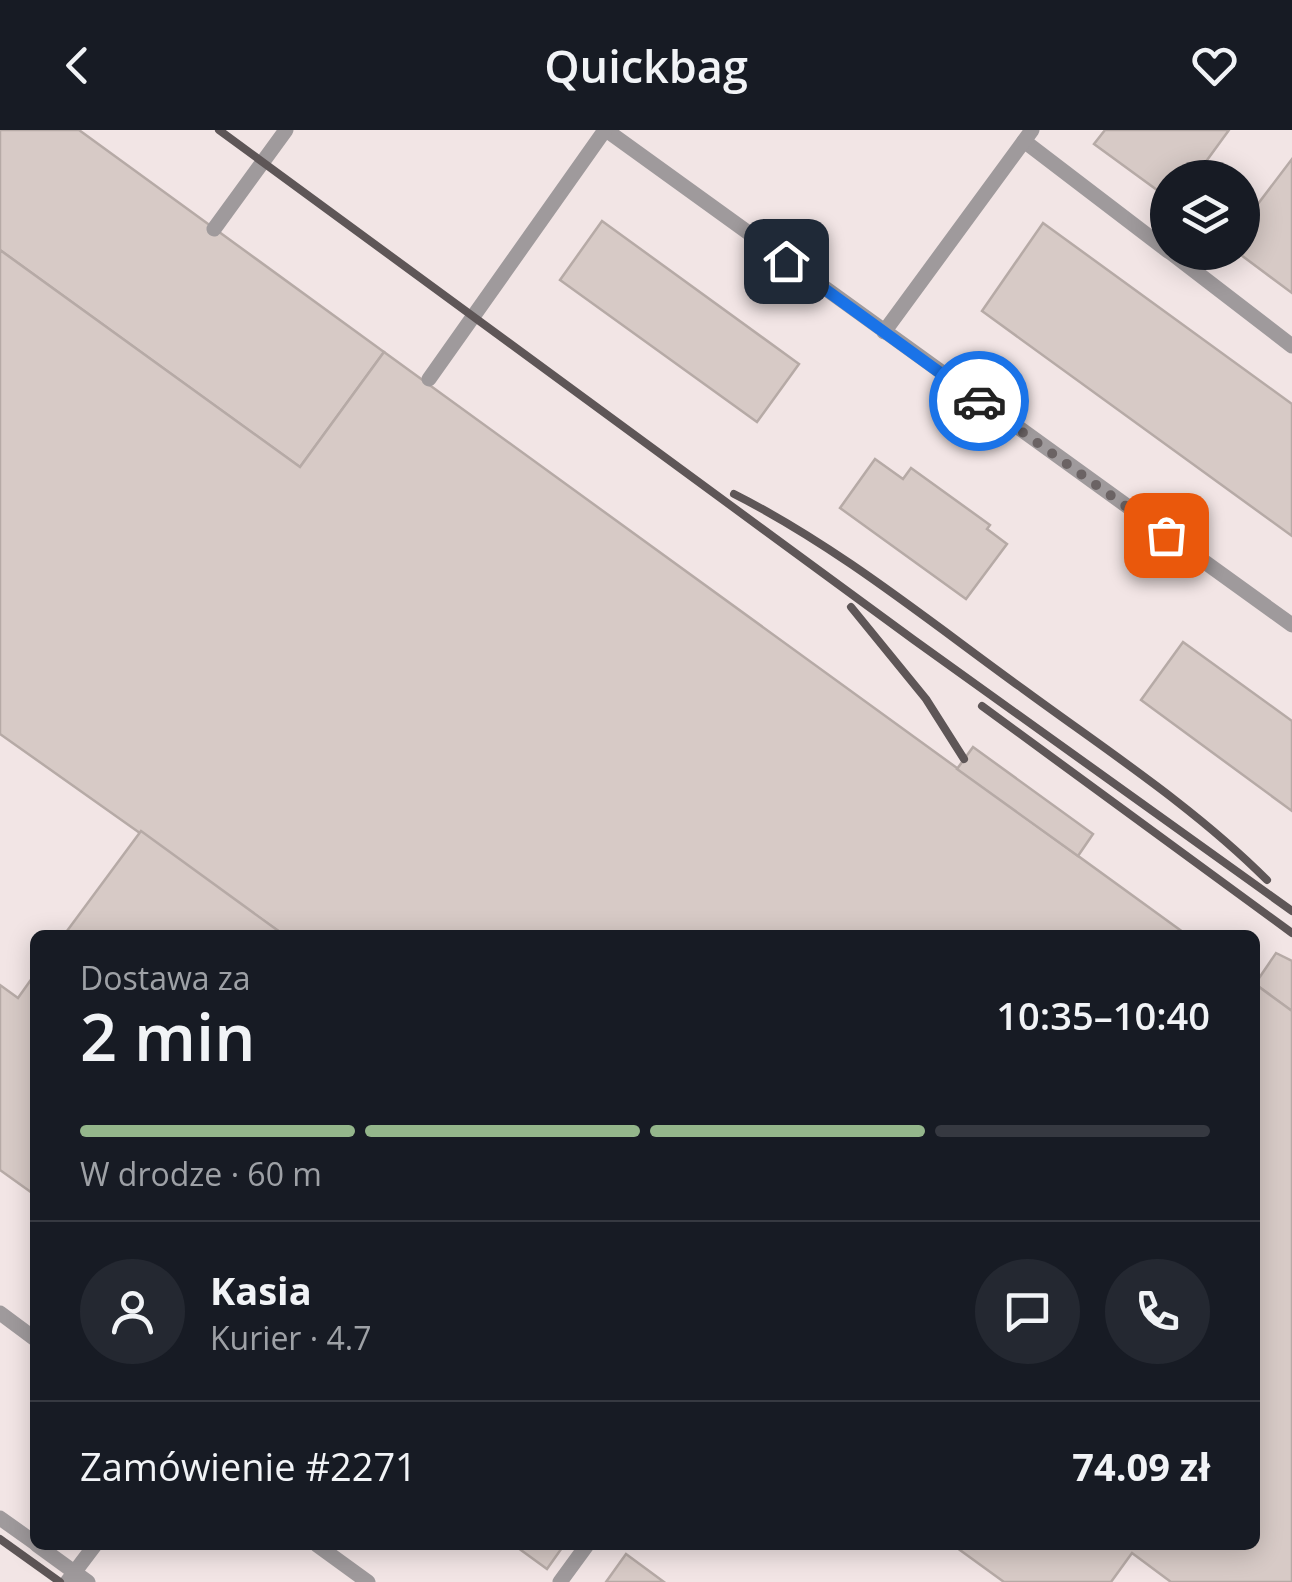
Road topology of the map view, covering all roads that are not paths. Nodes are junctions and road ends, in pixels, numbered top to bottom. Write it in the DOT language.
graph roads {
  1 [pos="286,130"];
  2 [pos="606,130"];
  3 [pos="1028,136"];
  4 [pos="214,229"];
  5 [pos="1150,236"];
  6 [pos="1193,270"];
  7 [pos="884,332"];
  8 [pos="1292,346"];
  9 [pos="428,379"];
  10 [pos="1292,625"];
  11 [pos="0,1313"];
  12 [pos="30,1335"];
  13 [pos="0,1518"];
  14 [pos="30,1540"];
  15 [pos="43,1550"];
  16 [pos="92,1550"];
  17 [pos="583,1550"];
  18 [pos="337,1551"];
  19 [pos="76,1579"];
  20 [pos="368,1582"];
  21 [pos="560,1582"];
  1 -- 4 [label="lane"];
  2 -- 7 [label="lane"];
  2 -- 9 [label="lane"];
  3 -- 5 [label="lane"];
  3 -- 7 [label="lane"];
  6 -- 8 [label="lane"];
  7 -- 10 [label="lane"];
  11 -- 12 [label="lane"];
  13 -- 14 [label="lane"];
  15 -- 19 [label="lane"];
  16 -- 19 [label="lane"];
  17 -- 21 [label="lane"];
  18 -- 20 [label="lane"];
}
